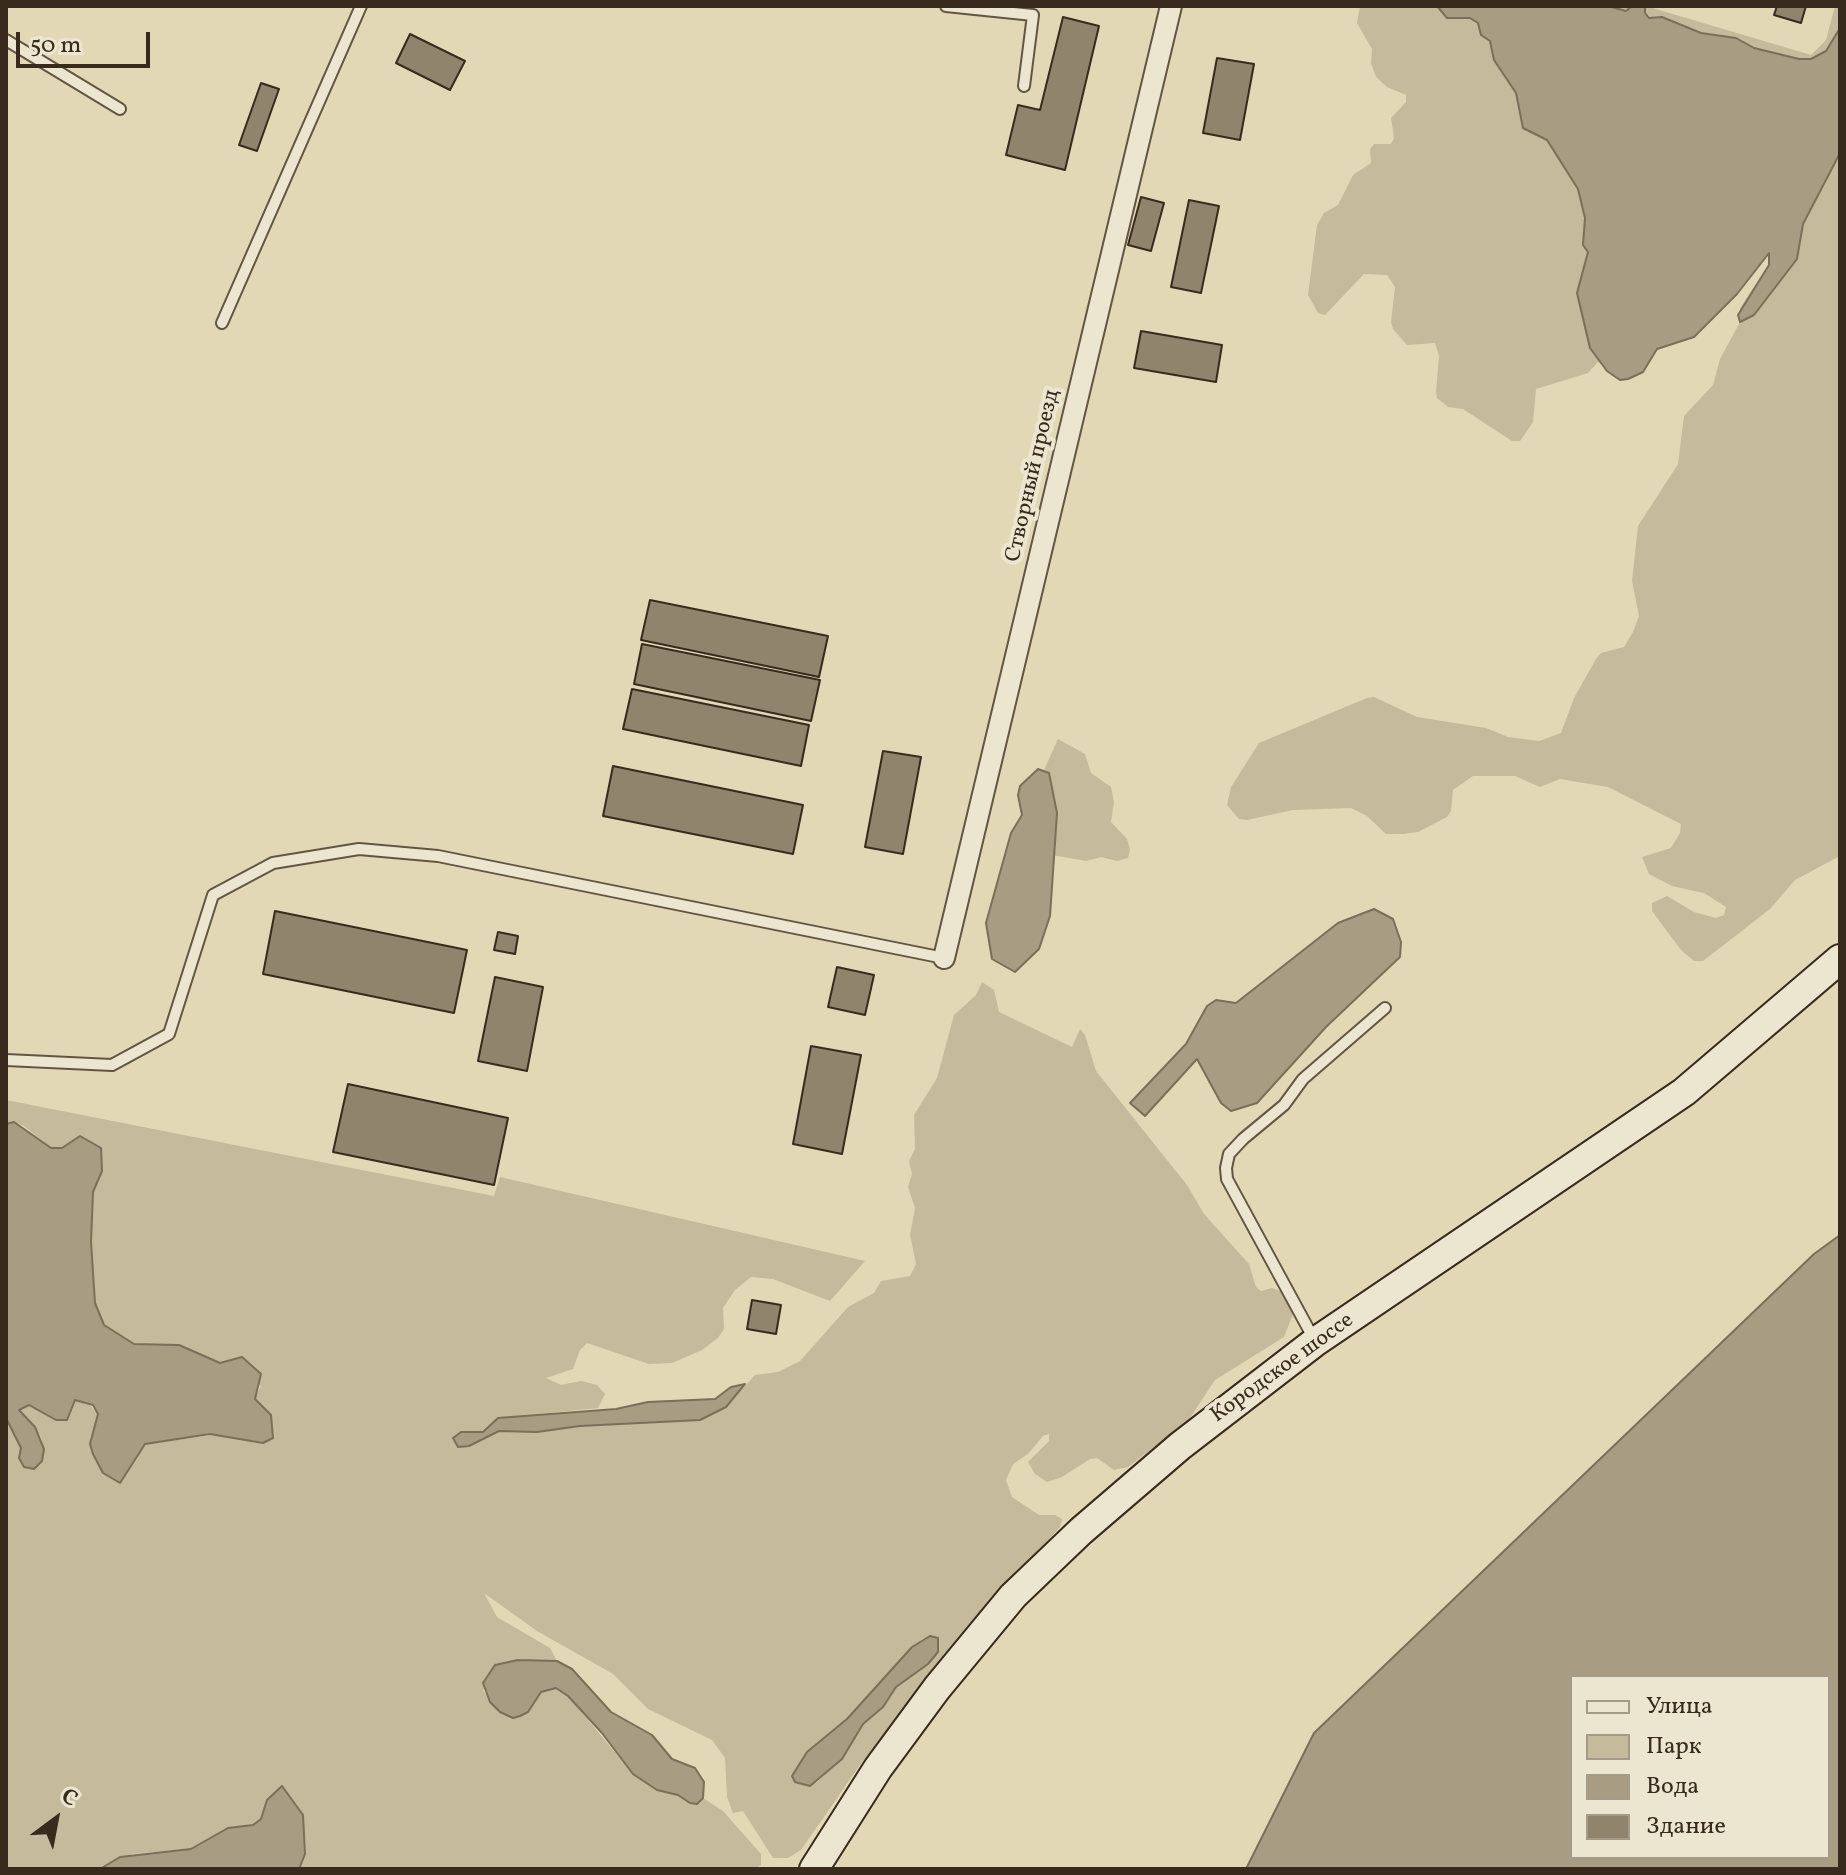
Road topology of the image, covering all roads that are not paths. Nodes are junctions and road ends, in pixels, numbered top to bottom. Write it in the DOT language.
graph roads {
  1 [pos="361,6"];
  2 [pos="946,6"];
  3 [pos="1171,6"];
  4 [pos="6,40"];
  5 [pos="1024,86"];
  6 [pos="120,109"];
  7 [pos="222,323"];
  8 [pos="944,958"];
  9 [pos="1840,959"];
  10 [pos="1385,1008"];
  11 [pos="6,1060"];
  12 [pos="1315,1342"];
  13 [pos="814,1869"];
  1 -- 7 [label="lane"];
  2 -- 5 [label="lane"];
  3 -- 8 [label="street, Створный проезд"];
  4 -- 6 [label="lane"];
  8 -- 11 [label="lane"];
  9 -- 12 [label="main road, Кородское шоссе"];
  10 -- 12 [label="lane"];
  12 -- 13 [label="main road, Кородское шоссе"];
}
